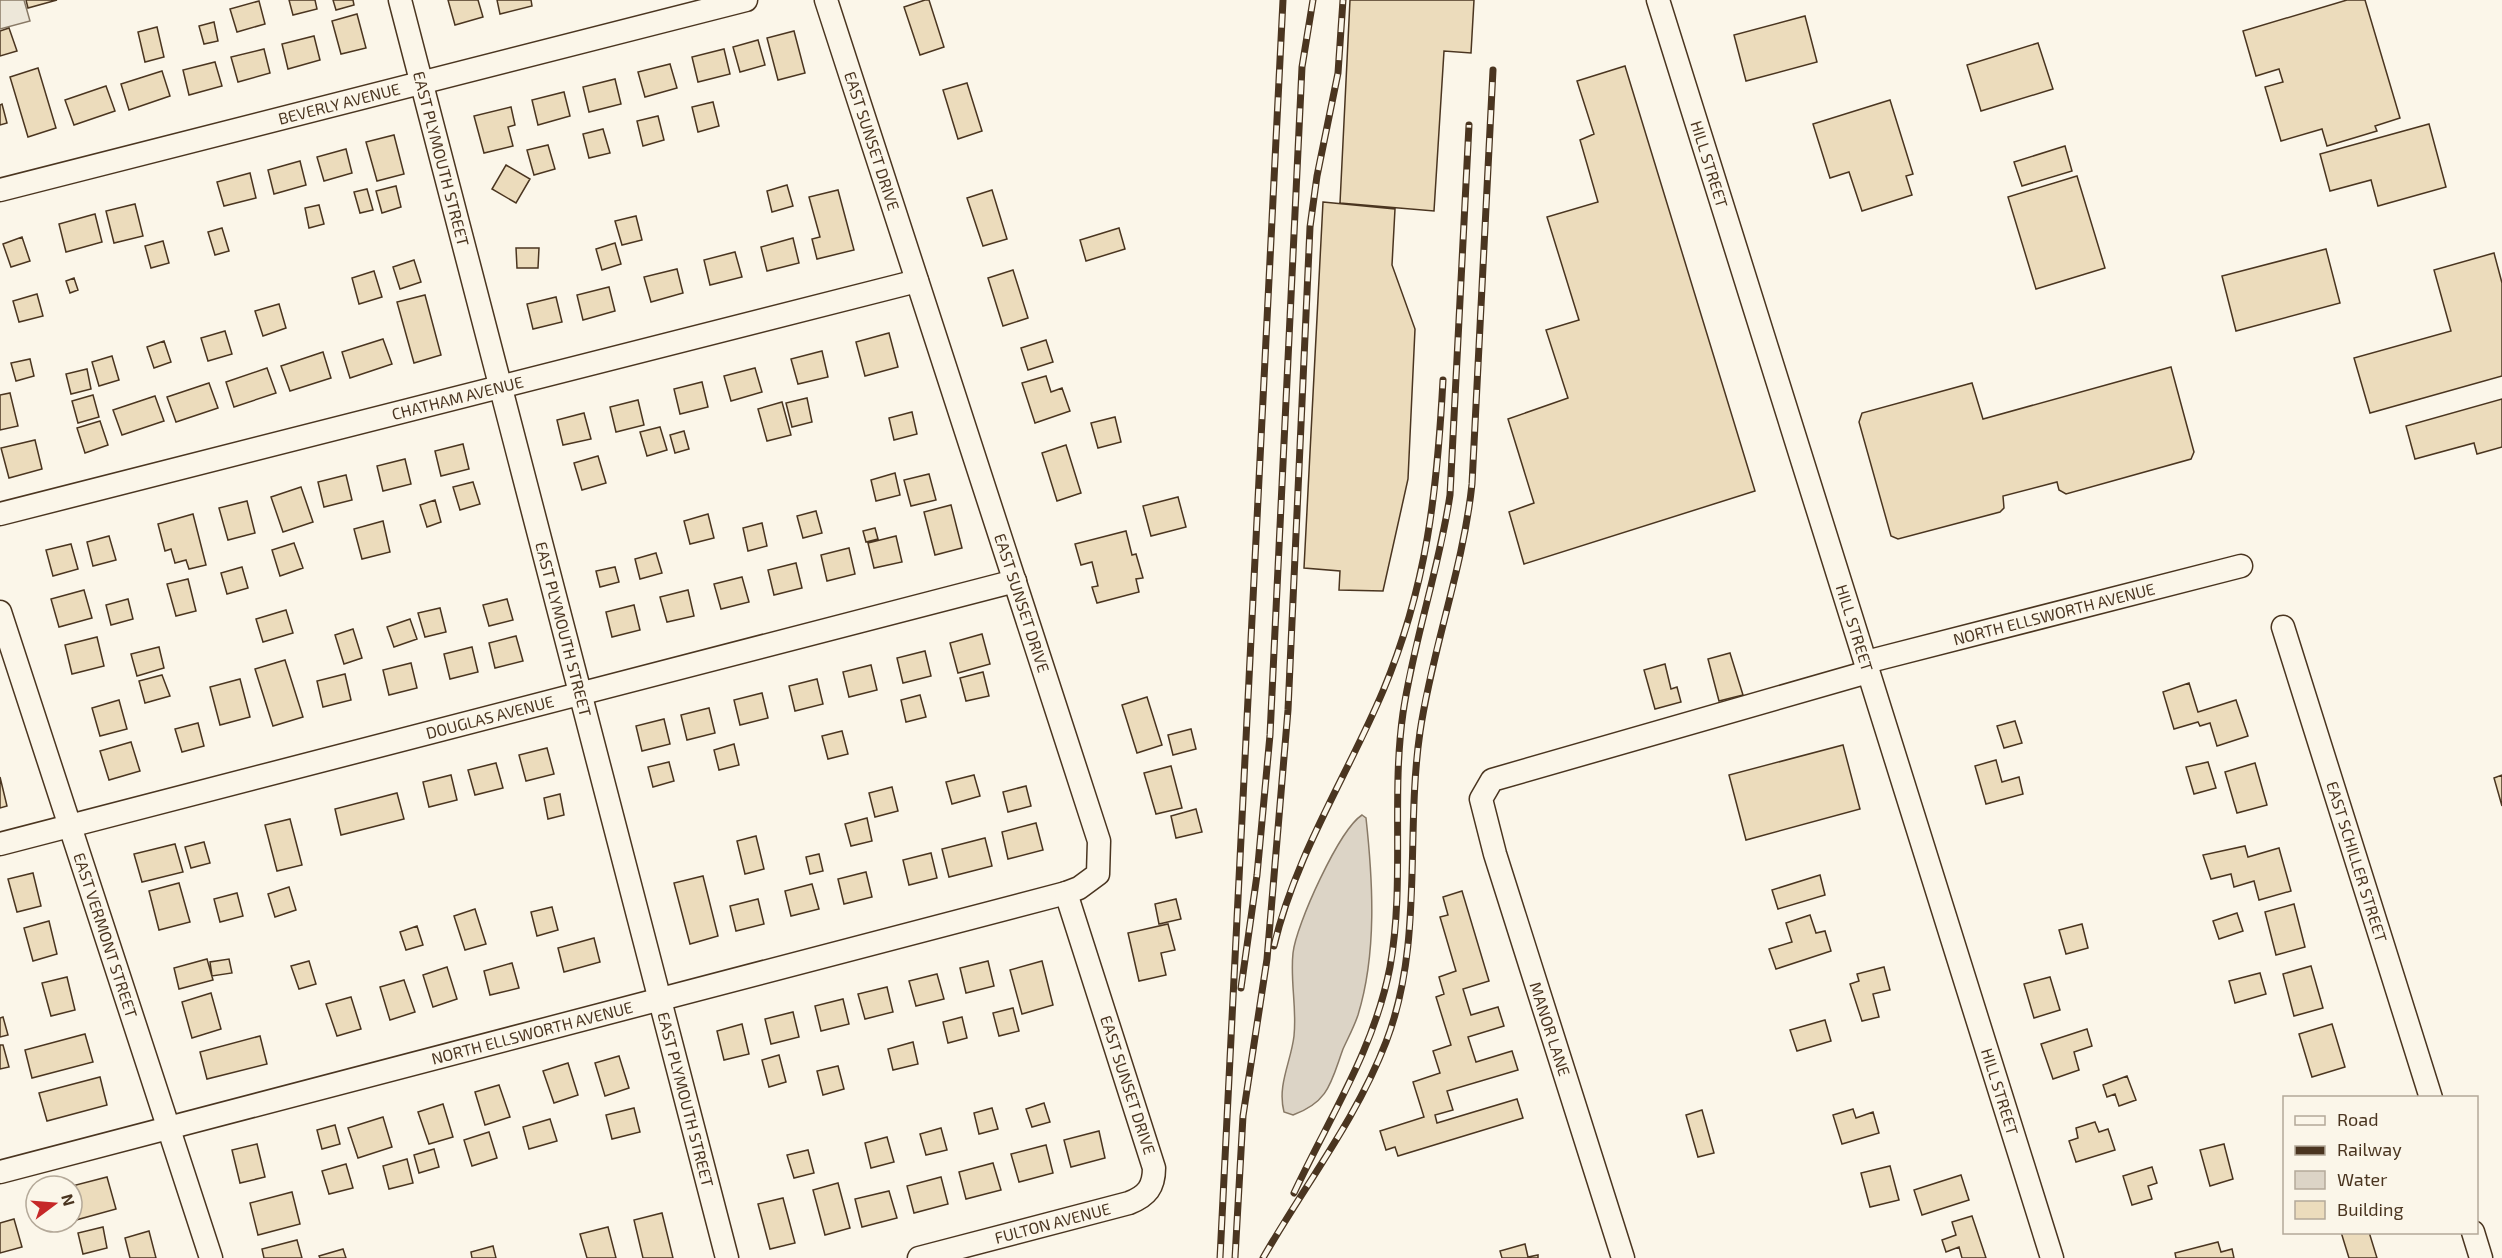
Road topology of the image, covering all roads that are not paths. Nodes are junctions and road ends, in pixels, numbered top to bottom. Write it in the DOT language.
graph roads {
  1 [pos="400,0"];
  2 [pos="746,0"];
  3 [pos="826,0"];
  4 [pos="1658,0"];
  5 [pos="422,83"];
  6 [pos="0,190"];
  7 [pos="917,281"];
  8 [pos="501,387"];
  9 [pos="0,514"];
  10 [pos="2241,566"];
  11 [pos="1015,581"];
  12 [pos="0,612"];
  13 [pos="2283,627"];
  14 [pos="1867,667"];
  15 [pos="581,693"];
  16 [pos="1481,799"];
  17 [pos="70,826"];
  18 [pos="0,844"];
  19 [pos="1066,893"];
  20 [pos="660,999"];
  21 [pos="2430,1096"];
  22 [pos="169,1129"];
  23 [pos="0,1172"];
  24 [pos="1149,1192"];
  25 [pos="2473,1234"];
  26 [pos="211,1258"];
  27 [pos="727,1258"];
  28 [pos="919,1258"];
  29 [pos="1623,1258"];
  30 [pos="2052,1258"];
  31 [pos="2481,1258"];
  1 -- 5 [label="street, EAST PLYMOUTH STREET"];
  2 -- 5 [label="street, BEVERLY AVENUE"];
  3 -- 7 [label="street, EAST SUNSET DRIVE"];
  4 -- 14 [label="street, HILL STREET"];
  5 -- 6 [label="street, BEVERLY AVENUE"];
  5 -- 8 [label="street, EAST PLYMOUTH STREET"];
  7 -- 8 [label="street, CHATHAM AVENUE"];
  7 -- 11 [label="street, EAST SUNSET DRIVE"];
  8 -- 9 [label="street, CHATHAM AVENUE"];
  8 -- 15 [label="street, EAST PLYMOUTH STREET"];
  10 -- 14 [label="street, NORTH ELLSWORTH AVENUE"];
  11 -- 15 [label="street, DOUGLAS AVENUE"];
  11 -- 19 [label="street, EAST SUNSET DRIVE"];
  12 -- 17 [label="street, EAST VERMONT STREET"];
  13 -- 21 [label="street, EAST SCHILLER STREET"];
  14 -- 16 [label="street, NORTH ELLSWORTH AVENUE"];
  14 -- 30 [label="street, HILL STREET"];
  15 -- 17 [label="street, DOUGLAS AVENUE"];
  15 -- 20 [label="street, EAST PLYMOUTH STREET"];
  16 -- 29 [label="street, MANOR LANE"];
  17 -- 18 [label="street, DOUGLAS AVENUE"];
  17 -- 22 [label="street, EAST VERMONT STREET"];
  19 -- 20 [label="street, NORTH ELLSWORTH AVENUE"];
  19 -- 24 [label="street, EAST SUNSET DRIVE"];
  20 -- 22 [label="street, NORTH ELLSWORTH AVENUE"];
  20 -- 27 [label="street, EAST PLYMOUTH STREET"];
  22 -- 23 [label="street, NORTH ELLSWORTH AVENUE"];
  22 -- 26 [label="street, EAST VERMONT STREET"];
  24 -- 28 [label="street, FULTON AVENUE"];
  25 -- 31 [label="street"];
}
